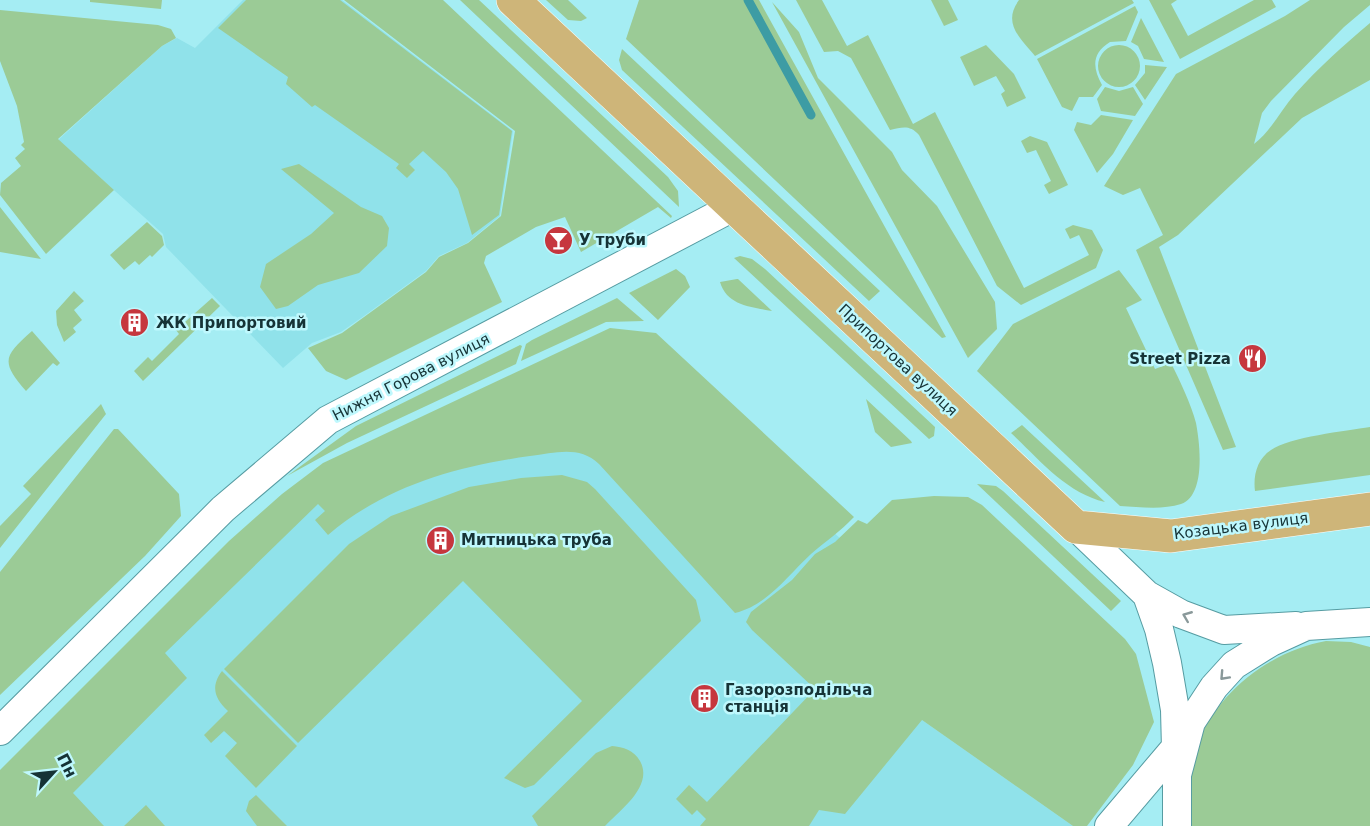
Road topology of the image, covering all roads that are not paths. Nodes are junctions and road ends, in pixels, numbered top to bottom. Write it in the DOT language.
graph roads {
  1 [pos="513,0"];
  2 [pos="735,206"];
  3 [pos="1370,509"];
  4 [pos="1076,527"];
  5 [pos="1147,595"];
  6 [pos="1370,622"];
  7 [pos="1306,626"];
  8 [pos="0,730"];
  9 [pos="1177,761"];
  10 [pos="1109,826"];
  11 [pos="1177,826"];
  1 -- 2 [label="main road, Припортова вулиця"];
  2 -- 4 [label="main road, Припортова вулиця"];
  2 -- 8 [label="street, Нижня Горова вулиця"];
  3 -- 4 [label="main road, Козацька вулиця"];
  4 -- 5 [label="street, Припортова вулиця"];
  7 -- 5 [label="street, one-way"];
  5 -- 9 [label="street, Припортова вулиця"];
  6 -- 7 [label="street, Припортова вулиця"];
  7 -- 9 [label="street, Припортова вулиця, one-way"];
  9 -- 10 [label="street"];
  9 -- 11 [label="street, Припортова вулиця"];
}
